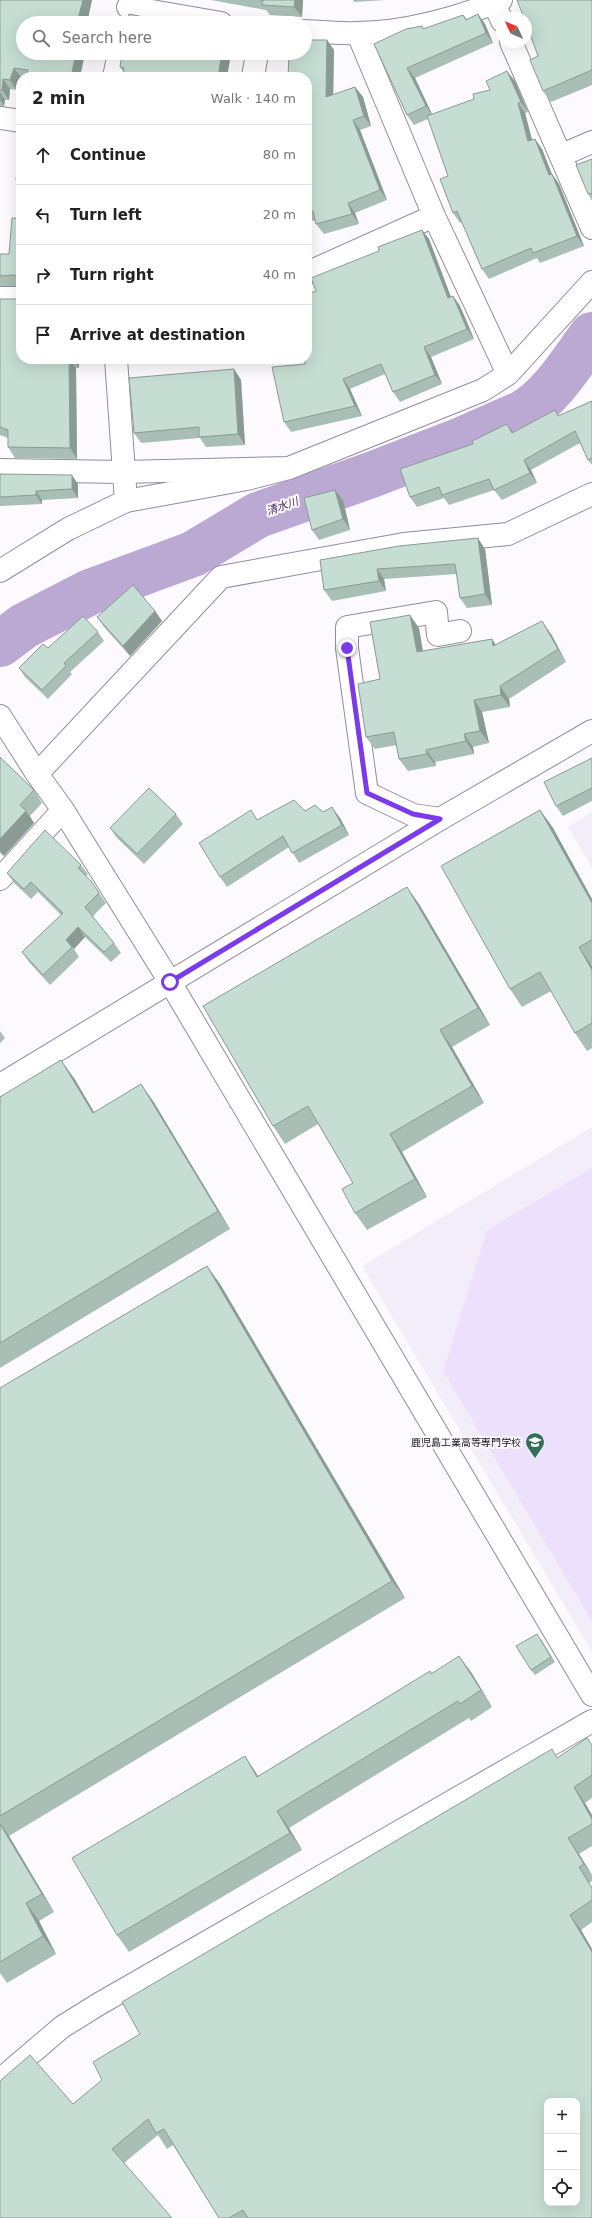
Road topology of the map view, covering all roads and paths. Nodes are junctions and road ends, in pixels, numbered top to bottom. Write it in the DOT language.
graph roads {
  1 [pos="499,8"];
  2 [pos="127,10"];
  3 [pos="170,16"];
  4 [pos="312,32"];
  5 [pos="358,34"];
  6 [pos="514,48"];
  7 [pos="118,60"];
  8 [pos="256,60"];
  9 [pos="115,72"];
  10 [pos="254,72"];
  11 [pos="0,118"];
  12 [pos="16,121"];
  13 [pos="592,142"];
  14 [pos="562,155"];
  15 [pos="434,216"];
  16 [pos="592,228"];
  17 [pos="312,271"];
  18 [pos="592,282"];
  19 [pos="0,298"];
  20 [pos="16,298"];
  21 [pos="116,364"];
  22 [pos="508,374"];
  23 [pos="289,468"];
  24 [pos="0,470"];
  25 [pos="122,472"];
  26 [pos="592,494"];
  27 [pos="126,501"];
  28 [pos="0,571"];
  29 [pos="460,631"];
  30 [pos="0,716"];
  31 [pos="592,731"];
  32 [pos="37,774"];
  33 [pos="63,810"];
  34 [pos="440,819"];
  35 [pos="0,880"];
  36 [pos="170,982"];
  37 [pos="0,1084"];
  38 [pos="592,1695"];
  39 [pos="592,1721"];
  40 [pos="0,2080"];
  1 -- 5 [label="street"];
  2 -- 3 [label="street"];
  4 -- 5 [label="street"];
  5 -- 15 [label="street"];
  6 -- 14 [label="street"];
  7 -- 9 [label="street"];
  8 -- 10 [label="street"];
  11 -- 12 [label="street"];
  13 -- 14 [label="street"];
  14 -- 16 [label="street"];
  15 -- 17 [label="street"];
  15 -- 22 [label="street"];
  18 -- 22 [label="street"];
  19 -- 20 [label="street"];
  21 -- 25 [label="street"];
  22 -- 23 [label="street"];
  23 -- 25 [label="street"];
  23 -- 27 [label="street"];
  24 -- 25 [label="street"];
  25 -- 27 [label="street"];
  26 -- 32 [label="street"];
  27 -- 28 [label="street"];
  29 -- 34 [label="street"];
  30 -- 32 [label="street"];
  31 -- 34 [label="street"];
  32 -- 33 [label="street"];
  33 -- 35 [label="street"];
  33 -- 36 [label="street"];
  34 -- 36 [label="street"];
  36 -- 37 [label="street"];
  36 -- 38 [label="street"];
  39 -- 40 [label="street"];
}
